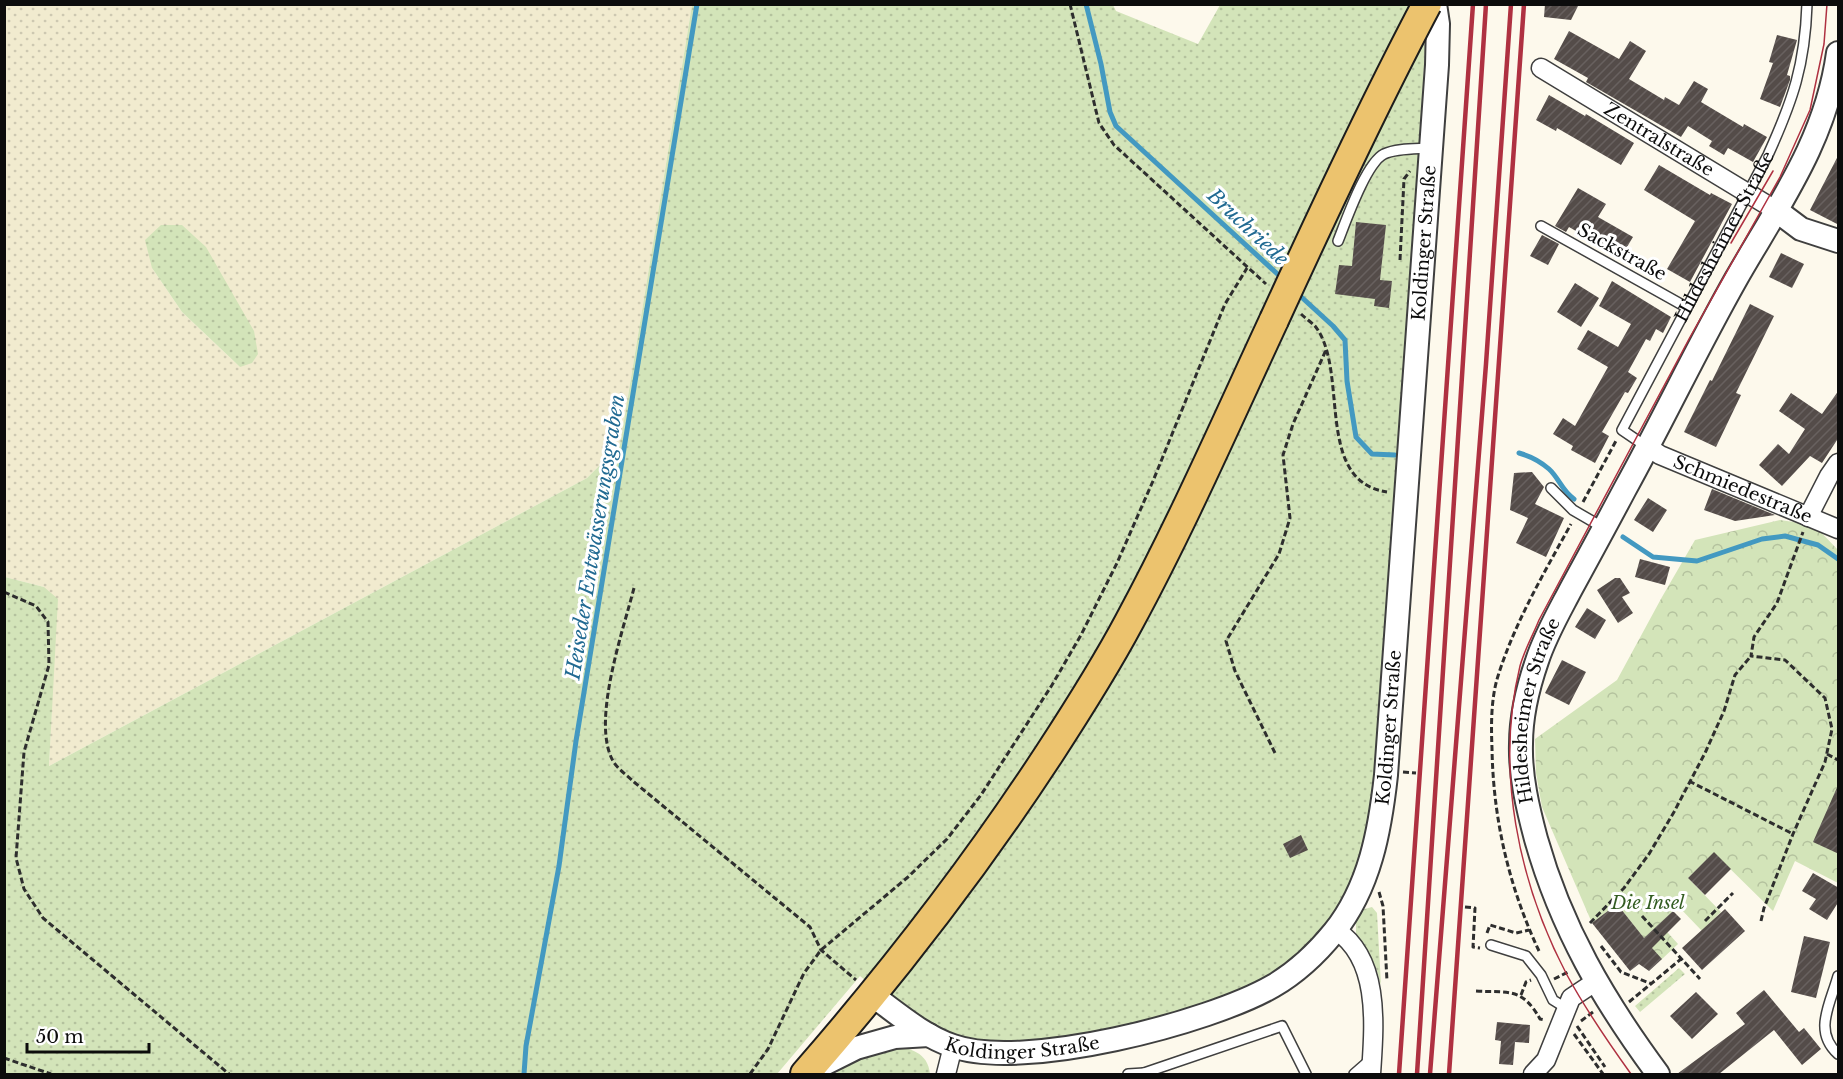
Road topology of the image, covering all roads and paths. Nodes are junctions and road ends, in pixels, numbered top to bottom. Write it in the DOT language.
graph roads {
  1 [pos="1070,4"];
  2 [pos="1427,4"];
  3 [pos="1435,4"];
  4 [pos="1807,4"];
  5 [pos="1839,53"];
  6 [pos="1541,68"];
  7 [pos="1430,148"];
  8 [pos="1404,178"];
  9 [pos="1748,193"];
  10 [pos="1777,211"];
  11 [pos="1541,226"];
  12 [pos="1338,241"];
  13 [pos="1839,241"];
  14 [pos="1400,260"];
  15 [pos="1686,307"];
  16 [pos="1648,447"];
  17 [pos="1839,464"];
  18 [pos="1551,488"];
  19 [pos="1406,495"];
  20 [pos="1808,516"];
  21 [pos="1604,528"];
  22 [pos="1839,529"];
  23 [pos="1802,535"];
  24 [pos="634,588"];
  25 [pos="4,592"];
  26 [pos="1751,656"];
  27 [pos="1275,753"];
  28 [pos="1827,754"];
  29 [pos="1839,760"];
  30 [pos="1407,772"];
  31 [pos="1416,773"];
  32 [pos="1689,781"];
  33 [pos="1793,834"];
  34 [pos="1503,850"];
  35 [pos="1365,877"];
  36 [pos="1733,893"];
  37 [pos="1465,907"];
  38 [pos="1642,916"];
  39 [pos="1705,921"];
  40 [pos="1761,921"];
  41 [pos="1335,930"];
  42 [pos="1488,930"];
  43 [pos="1530,930"];
  44 [pos="1593,930"];
  45 [pos="1484,935"];
  46 [pos="1597,938"];
  47 [pos="1487,944"];
  48 [pos="821,950"];
  49 [pos="1681,959"];
  50 [pos="1544,961"];
  51 [pos="1574,969"];
  52 [pos="1839,976"];
  53 [pos="1552,979"];
  54 [pos="1700,979"];
  55 [pos="1526,982"];
  56 [pos="1595,982"];
  57 [pos="1652,984"];
  58 [pos="1388,989"];
  59 [pos="1476,991"];
  60 [pos="873,995"];
  61 [pos="1521,995"];
  62 [pos="1608,1002"];
  63 [pos="1566,1008"];
  64 [pos="1540,1019"];
  65 [pos="1576,1024"];
  66 [pos="929,1035"];
  67 [pos="952,1046"];
  68 [pos="1839,1054"];
  69 [pos="4,1058"];
  70 [pos="1371,1066"];
  71 [pos="1605,1067"];
  72 [pos="1146,1073"];
  73 [pos="51,1074"];
  74 [pos="229,1074"];
  75 [pos="750,1074"];
  76 [pos="805,1074"];
  77 [pos="946,1074"];
  78 [pos="1128,1074"];
  79 [pos="1306,1074"];
  80 [pos="1354,1074"];
  81 [pos="1533,1074"];
  82 [pos="1603,1074"];
  83 [pos="1658,1074"];
  1 -- 48 [label="path"];
  2 -- 60 [label="main road, bridge"];
  3 -- 7 [label="street, Koldinger Straße"];
  4 -- 9 [label="lane, Hildesheimer Straße"];
  5 -- 10 [label="street, Hildesheimer Straße"];
  6 -- 9 [label="street, Zentralstraße"];
  7 -- 12 [label="lane"];
  7 -- 19 [label="street, Koldinger Straße"];
  8 -- 14 [label="path"];
  9 -- 10 [label="street, Zentralstraße"];
  9 -- 15 [label="lane, Hildesheimer Straße"];
  10 -- 13 [label="street"];
  10 -- 16 [label="street, Hildesheimer Straße"];
  11 -- 15 [label="lane, Sackstraße"];
  15 -- 16 [label="lane, Hildesheimer Straße"];
  16 -- 20 [label="street, Schmiedestraße"];
  16 -- 21 [label="street, Hildesheimer Straße"];
  17 -- 20 [label="street"];
  18 -- 21 [label="lane"];
  19 -- 27 [label="path"];
  19 -- 35 [label="street, Koldinger Straße"];
  20 -- 22 [label="street, Schmiedestraße"];
  21 -- 56 [label="street, Hildesheimer Straße"];
  23 -- 26 [label="path"];
  24 -- 48 [label="path"];
  25 -- 74 [label="path"];
  26 -- 28 [label="path"];
  26 -- 32 [label="path"];
  28 -- 29 [label="path"];
  28 -- 33 [label="path"];
  30 -- 31 [label="path"];
  32 -- 33 [label="path"];
  32 -- 44 [label="path"];
  33 -- 40 [label="path"];
  34 -- 43 [label="path"];
  35 -- 41 [label="street, Koldinger Straße"];
  35 -- 58 [label="path"];
  36 -- 39 [label="path"];
  37 -- 47 [label="path"];
  38 -- 49 [label="path"];
  41 -- 67 [label="street, Koldinger Straße"];
  41 -- 70 [label="street"];
  42 -- 43 [label="path"];
  43 -- 50 [label="path"];
  45 -- 47 [label="path"];
  46 -- 57 [label="path"];
  47 -- 63 [label="lane"];
  48 -- 60 [label="path"];
  48 -- 75 [label="path"];
  49 -- 54 [label="path"];
  49 -- 57 [label="path"];
  51 -- 53 [label="path"];
  52 -- 68 [label="lane"];
  55 -- 61 [label="path"];
  56 -- 62 [label="street, Hildesheimer Straße"];
  56 -- 63 [label="street"];
  57 -- 62 [label="path"];
  59 -- 61 [label="path"];
  60 -- 66 [label="street, Koldinger Straße"];
  60 -- 76 [label="main road"];
  61 -- 64 [label="path"];
  62 -- 65 [label="path"];
  62 -- 83 [label="street, Hildesheimer Straße"];
  63 -- 81 [label="street"];
  65 -- 71 [label="path"];
  65 -- 82 [label="path"];
  66 -- 67 [label="street, Koldinger Straße"];
  66 -- 76 [label="street"];
  67 -- 77 [label="street"];
  69 -- 73 [label="path"];
  70 -- 80 [label="lane"];
  72 -- 78 [label="lane"];
  72 -- 79 [label="lane"];
}
